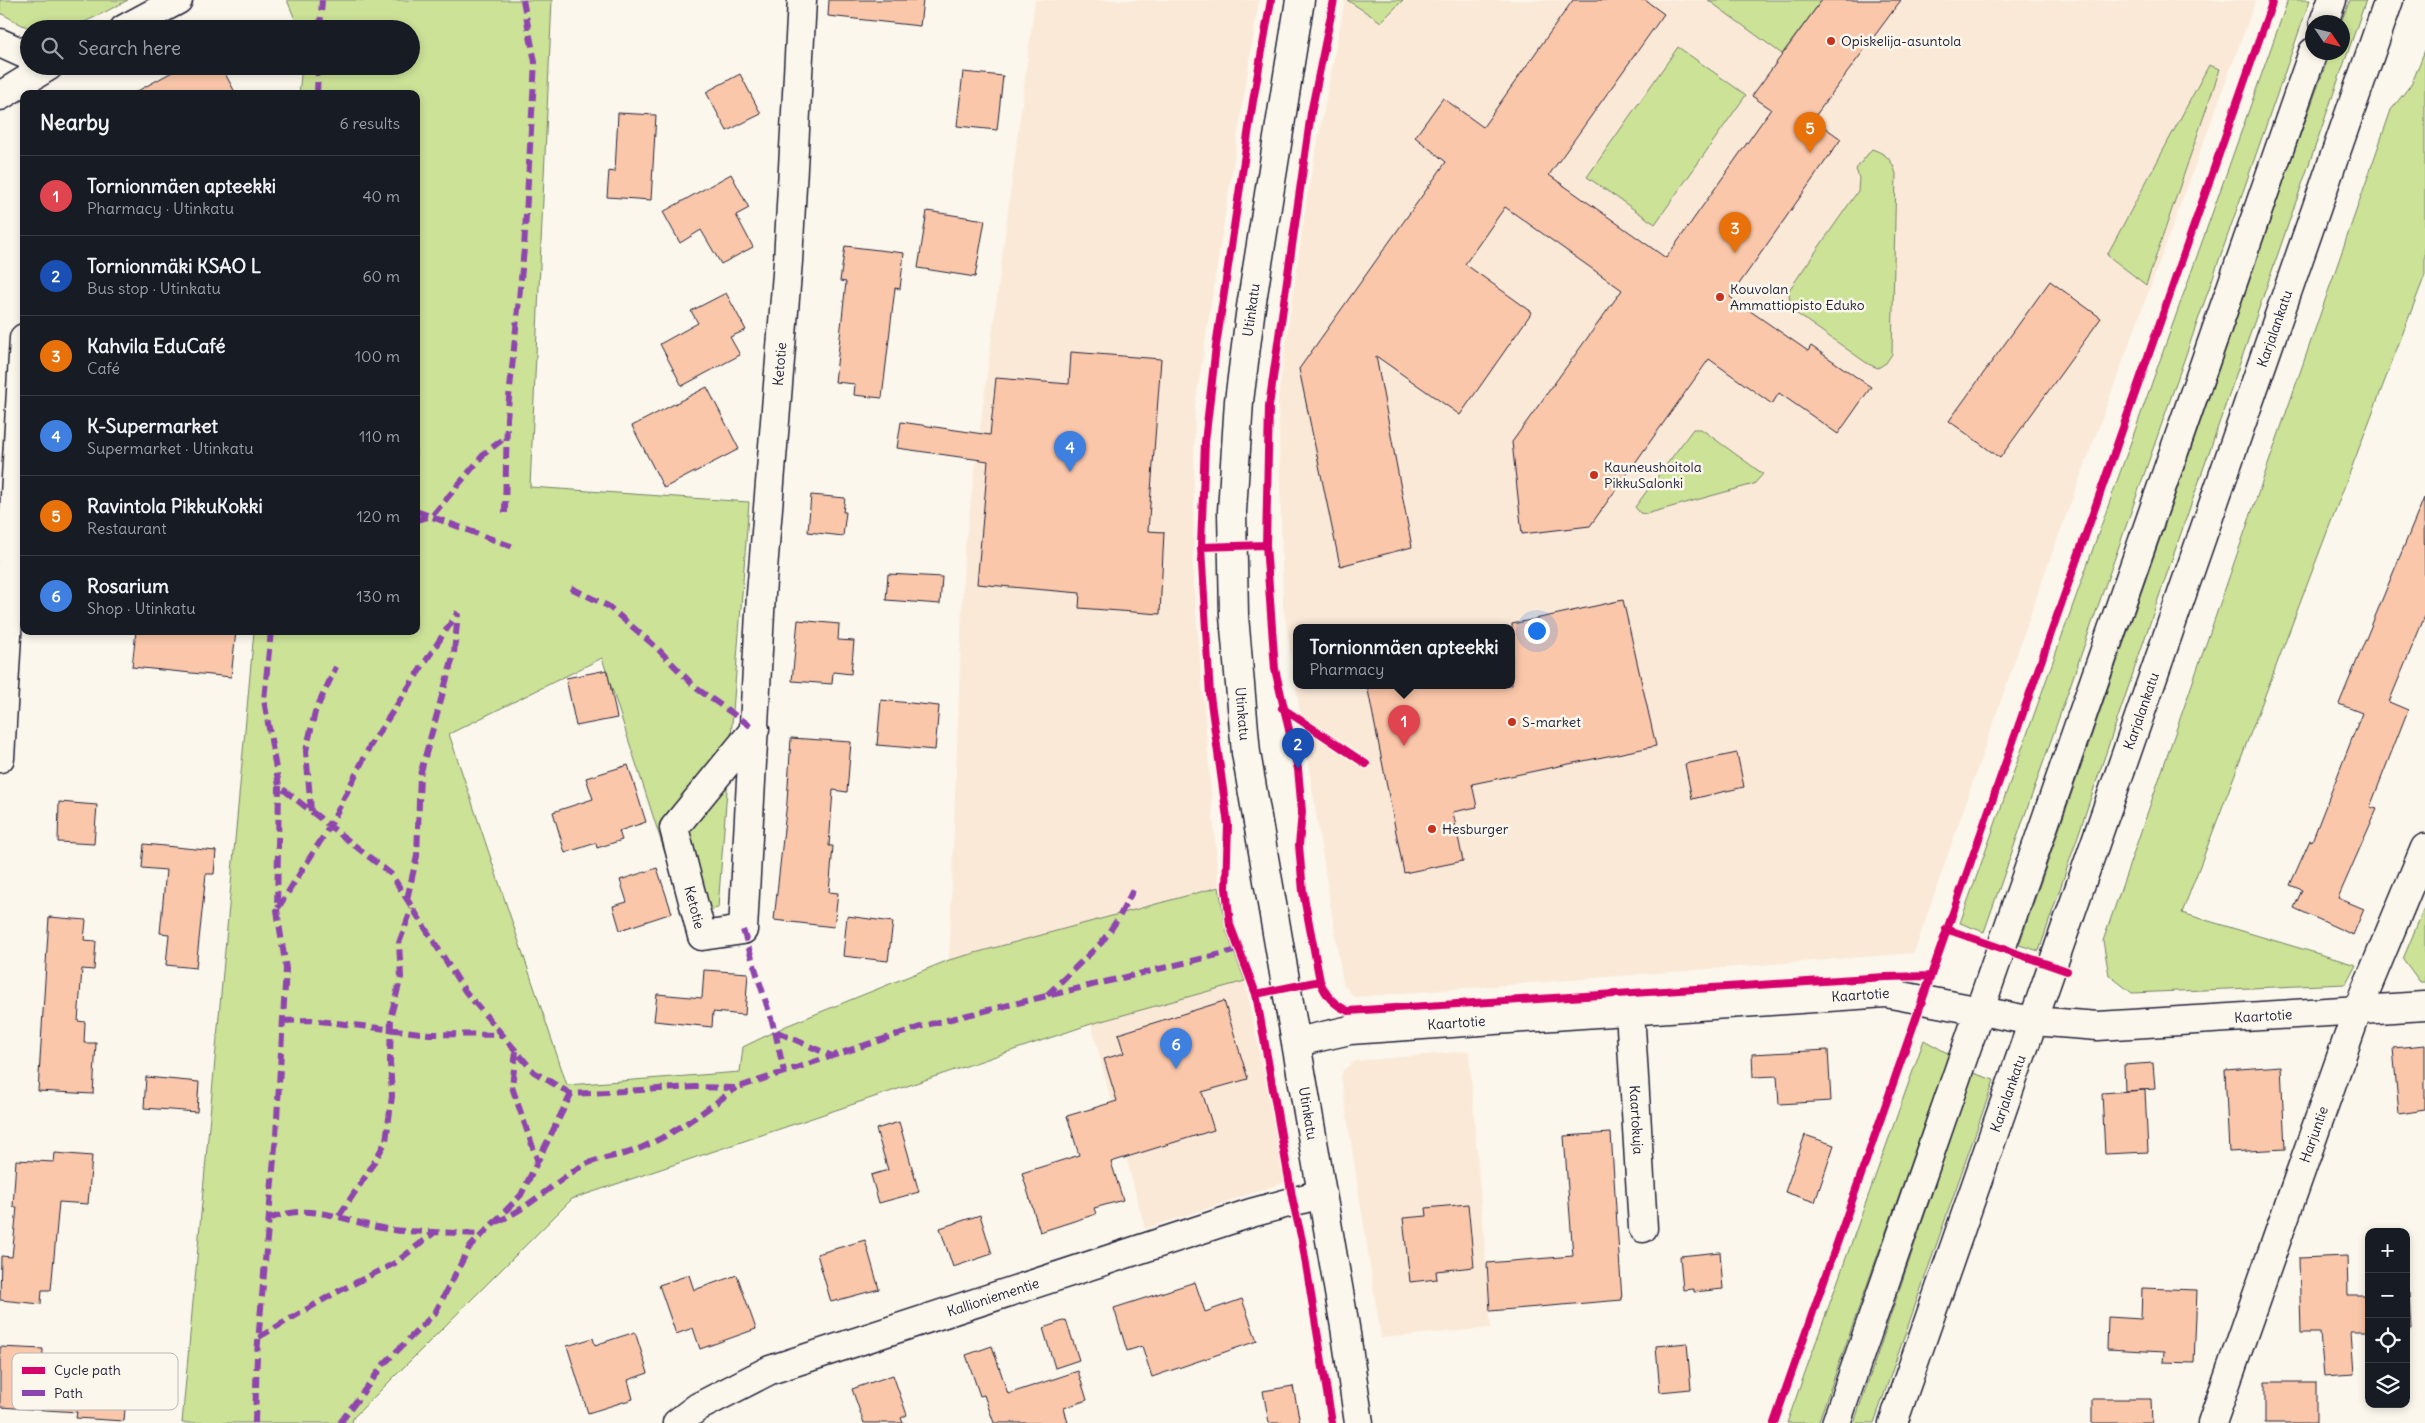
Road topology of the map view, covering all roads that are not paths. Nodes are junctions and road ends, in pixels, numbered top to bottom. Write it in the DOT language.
graph roads {
  1 [pos="178,0"];
  2 [pos="802,0"];
  3 [pos="1300,0"];
  4 [pos="2332,0"];
  5 [pos="2389,0"];
  6 [pos="2327,15"];
  7 [pos="141,20"];
  8 [pos="0,43"];
  9 [pos="20,52"];
  10 [pos="2310,60"];
  11 [pos="35,75"];
  12 [pos="48,75"];
  13 [pos="45,90"];
  14 [pos="0,96"];
  15 [pos="20,408"];
  16 [pos="755,729"];
  17 [pos="0,758"];
  18 [pos="2425,848"];
  19 [pos="2425,1006"];
  20 [pos="2358,1009"];
  21 [pos="1630,1011"];
  22 [pos="1978,1011"];
  23 [pos="2033,1020"];
  24 [pos="1297,1042"];
  25 [pos="1320,1194"];
  26 [pos="1644,1228"];
  27 [pos="677,1423"];
  28 [pos="1359,1423"];
  29 [pos="1836,1423"];
  30 [pos="1893,1423"];
  31 [pos="2212,1423"];
  1 -- 7 [label="street"];
  2 -- 16 [label="street, Ketotie"];
  3 -- 24 [label="street, Utinkatu"];
  4 -- 6 [label="street"];
  5 -- 23 [label="street, Karjalankatu"];
  8 -- 9 [label="street"];
  10 -- 22 [label="street"];
  11 -- 14 [label="street"];
  12 -- 13 [label="street"];
  15 -- 17 [label="street"];
  16 -- 16 [label="street, Ketotie"];
  18 -- 20 [label="street, Harjuntie"];
  19 -- 20 [label="street, Kaartotie"];
  20 -- 23 [label="street, Kaartotie"];
  20 -- 31 [label="street, Harjuntie"];
  21 -- 22 [label="street, Kaartotie"];
  21 -- 24 [label="street, Kaartotie"];
  21 -- 26 [label="street, Kaartokuja"];
  22 -- 23 [label="street, Kaartotie"];
  22 -- 29 [label="street"];
  23 -- 30 [label="street, Karjalankatu"];
  24 -- 25 [label="street, Utinkatu"];
  25 -- 27 [label="street, Kallioniementie"];
  25 -- 28 [label="street, Utinkatu"];
}
